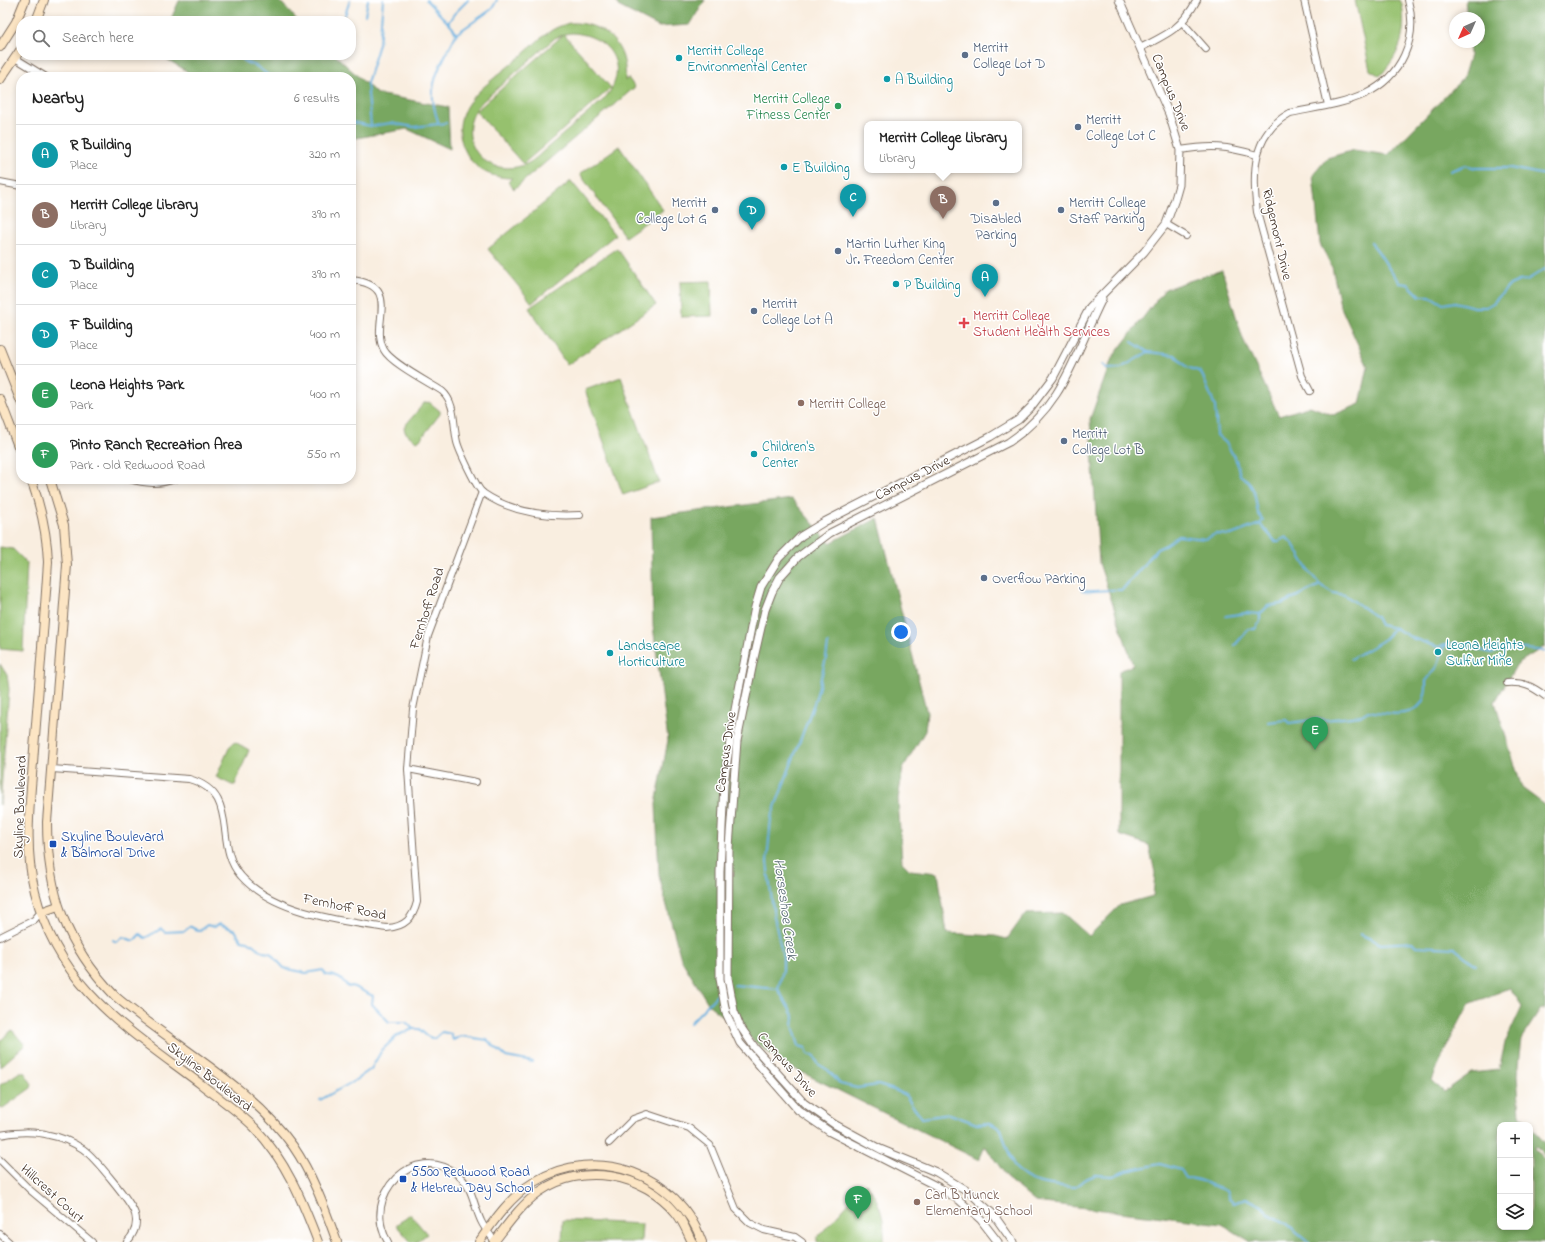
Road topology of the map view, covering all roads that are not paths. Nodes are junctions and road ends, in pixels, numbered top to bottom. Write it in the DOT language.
graph roads {
  1 [pos="25,0"];
  2 [pos="44,0"];
  3 [pos="1119,0"];
  4 [pos="1197,0"];
  5 [pos="1304,0"];
  6 [pos="1408,0"];
  7 [pos="18,16"];
  8 [pos="38,16"];
  9 [pos="16,22"];
  10 [pos="1183,23"];
  11 [pos="0,47"];
  12 [pos="1140,48"];
  13 [pos="1206,49"];
  14 [pos="15,58"];
  15 [pos="18,60"];
  16 [pos="38,72"];
  17 [pos="0,80"];
  18 [pos="1328,104"];
  19 [pos="1180,150"];
  20 [pos="1257,155"];
  21 [pos="0,182"];
  22 [pos="16,185"];
  23 [pos="1166,224"];
  24 [pos="1186,236"];
  25 [pos="356,281"];
  26 [pos="1105,293"];
  27 [pos="0,349"];
  28 [pos="16,389"];
  29 [pos="1310,390"];
  30 [pos="0,399"];
  31 [pos="16,441"];
  32 [pos="32,484"];
  33 [pos="52,484"];
  34 [pos="149,484"];
  35 [pos="163,484"];
  36 [pos="482,492"];
  37 [pos="580,515"];
  38 [pos="1507,683"];
  39 [pos="1545,696"];
  40 [pos="52,769"];
  41 [pos="408,769"];
  42 [pos="476,782"];
  43 [pos="58,906"];
  44 [pos="41,912"];
  45 [pos="0,937"];
  46 [pos="0,1135"];
  47 [pos="609,1143"];
  48 [pos="0,1160"];
  49 [pos="487,1230"];
  50 [pos="0,1234"];
  51 [pos="9,1242"];
  52 [pos="92,1242"];
  53 [pos="127,1242"];
  54 [pos="318,1242"];
  55 [pos="337,1242"];
  56 [pos="388,1242"];
  57 [pos="479,1242"];
  58 [pos="494,1242"];
  59 [pos="692,1242"];
  60 [pos="702,1242"];
  61 [pos="802,1242"];
  62 [pos="998,1242"];
  63 [pos="1014,1242"];
  1 -- 7 [label="main road"];
  2 -- 8 [label="main road"];
  3 -- 12 [label="street, Campus Drive"];
  4 -- 10 [label="street"];
  5 -- 18 [label="street"];
  6 -- 18 [label="street, Ridgemont Drive"];
  9 -- 11 [label="main road"];
  10 -- 12 [label="street"];
  10 -- 13 [label="street"];
  12 -- 19 [label="street, Campus Drive"];
  14 -- 17 [label="main road"];
  15 -- 16 [label="street"];
  18 -- 20 [label="street, Ridgemont Drive"];
  19 -- 20 [label="street"];
  19 -- 23 [label="street, Campus Drive"];
  20 -- 29 [label="street, Ridgemont Drive"];
  21 -- 22 [label="street"];
  23 -- 24 [label="street"];
  23 -- 26 [label="street, Campus Drive"];
  25 -- 36 [label="street"];
  26 -- 62 [label="street, Campus Drive"];
  26 -- 63 [label="street, Campus Drive"];
  27 -- 28 [label="main road"];
  30 -- 31 [label="main road"];
  32 -- 44 [label="main road, Skyline Boulevard"];
  33 -- 40 [label="main road, Skyline Boulevard"];
  34 -- 35 [label="street"];
  36 -- 37 [label="street"];
  36 -- 41 [label="street, Fernhoff Road"];
  38 -- 39 [label="street"];
  40 -- 41 [label="street, Fernhoff Road"];
  40 -- 43 [label="main road, Skyline Boulevard"];
  41 -- 42 [label="street"];
  43 -- 44 [label="main road"];
  43 -- 55 [label="main road, Skyline Boulevard"];
  44 -- 45 [label="street"];
  44 -- 54 [label="main road, Skyline Boulevard"];
  46 -- 53 [label="street"];
  47 -- 61 [label="street"];
  48 -- 52 [label="street, Hillcrest Court"];
  49 -- 56 [label="street"];
  49 -- 57 [label="main road"];
  49 -- 58 [label="street"];
  49 -- 60 [label="main road"];
  50 -- 51 [label="street"];
  58 -- 59 [label="main road"];
}
